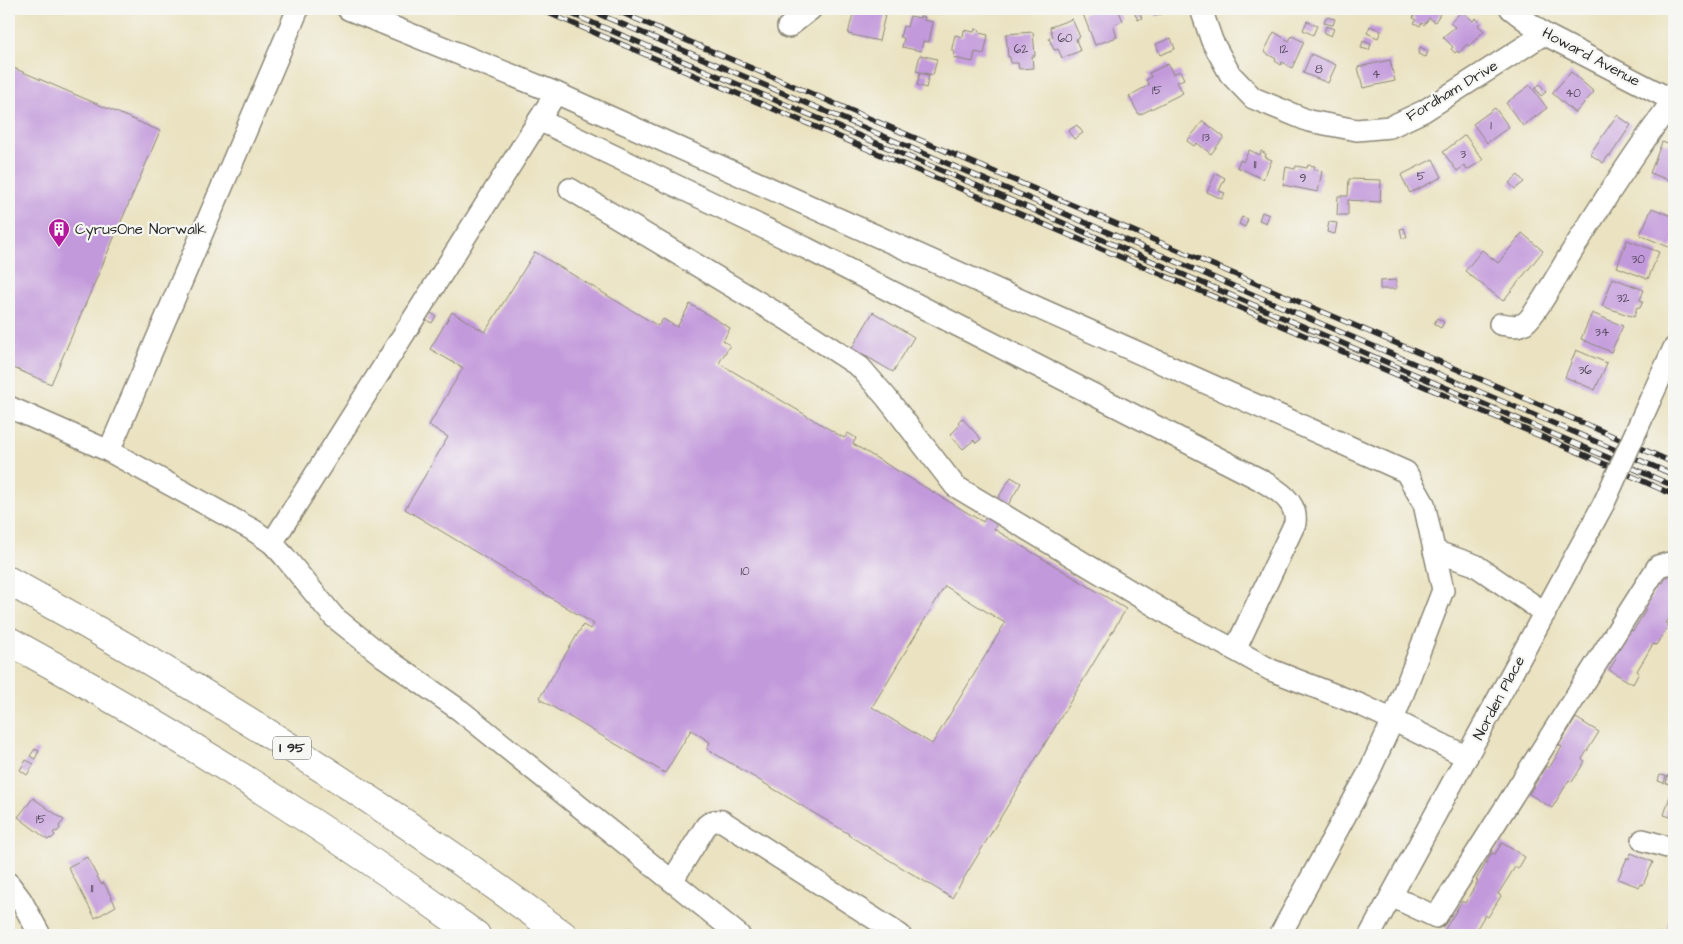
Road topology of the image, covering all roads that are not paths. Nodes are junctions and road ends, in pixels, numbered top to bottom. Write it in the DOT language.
graph roads {
  1 [pos="298,9"];
  2 [pos="348,9"];
  3 [pos="811,9"];
  4 [pos="1201,9"];
  5 [pos="1511,9"];
  6 [pos="788,27"];
  7 [pos="1544,34"];
  8 [pos="556,93"];
  9 [pos="1673,101"];
  10 [pos="539,120"];
  11 [pos="570,189"];
  12 [pos="1500,324"];
  13 [pos="1674,348"];
  14 [pos="9,407"];
  15 [pos="108,451"];
  16 [pos="272,542"];
  17 [pos="1434,550"];
  18 [pos="1674,562"];
  19 [pos="9,581"];
  20 [pos="1544,613"];
  21 [pos="9,640"];
  22 [pos="1235,650"];
  23 [pos="1393,720"];
  24 [pos="1467,757"];
  25 [pos="1643,840"];
  26 [pos="1674,849"];
  27 [pos="672,881"];
  28 [pos="9,884"];
  29 [pos="1391,896"];
  30 [pos="40,935"];
  31 [pos="476,935"];
  32 [pos="563,935"];
  33 [pos="739,935"];
  34 [pos="900,935"];
  35 [pos="1280,935"];
  36 [pos="1370,935"];
  1 -- 15 [label="street"];
  2 -- 8 [label="street"];
  3 -- 6 [label="street"];
  4 -- 7 [label="street, Fordham Drive"];
  5 -- 7 [label="street, Howard Avenue"];
  7 -- 9 [label="street, Howard Avenue"];
  8 -- 10 [label="street"];
  8 -- 17 [label="street"];
  9 -- 12 [label="street"];
  10 -- 16 [label="street"];
  10 -- 22 [label="street"];
  11 -- 22 [label="street"];
  13 -- 20 [label="street, Norden Place, bridge"];
  14 -- 15 [label="street"];
  15 -- 16 [label="street"];
  16 -- 27 [label="street"];
  17 -- 20 [label="street"];
  17 -- 23 [label="street"];
  18 -- 29 [label="street"];
  19 -- 32 [label="highway, I 95"];
  20 -- 24 [label="street, Norden Place"];
  21 -- 31 [label="highway"];
  22 -- 23 [label="street"];
  23 -- 24 [label="street"];
  23 -- 35 [label="street"];
  24 -- 29 [label="street, Norden Place"];
  25 -- 26 [label="street"];
  27 -- 33 [label="street"];
  27 -- 34 [label="street"];
  28 -- 30 [label="street"];
  29 -- 36 [label="street, Norden Place"];
}
